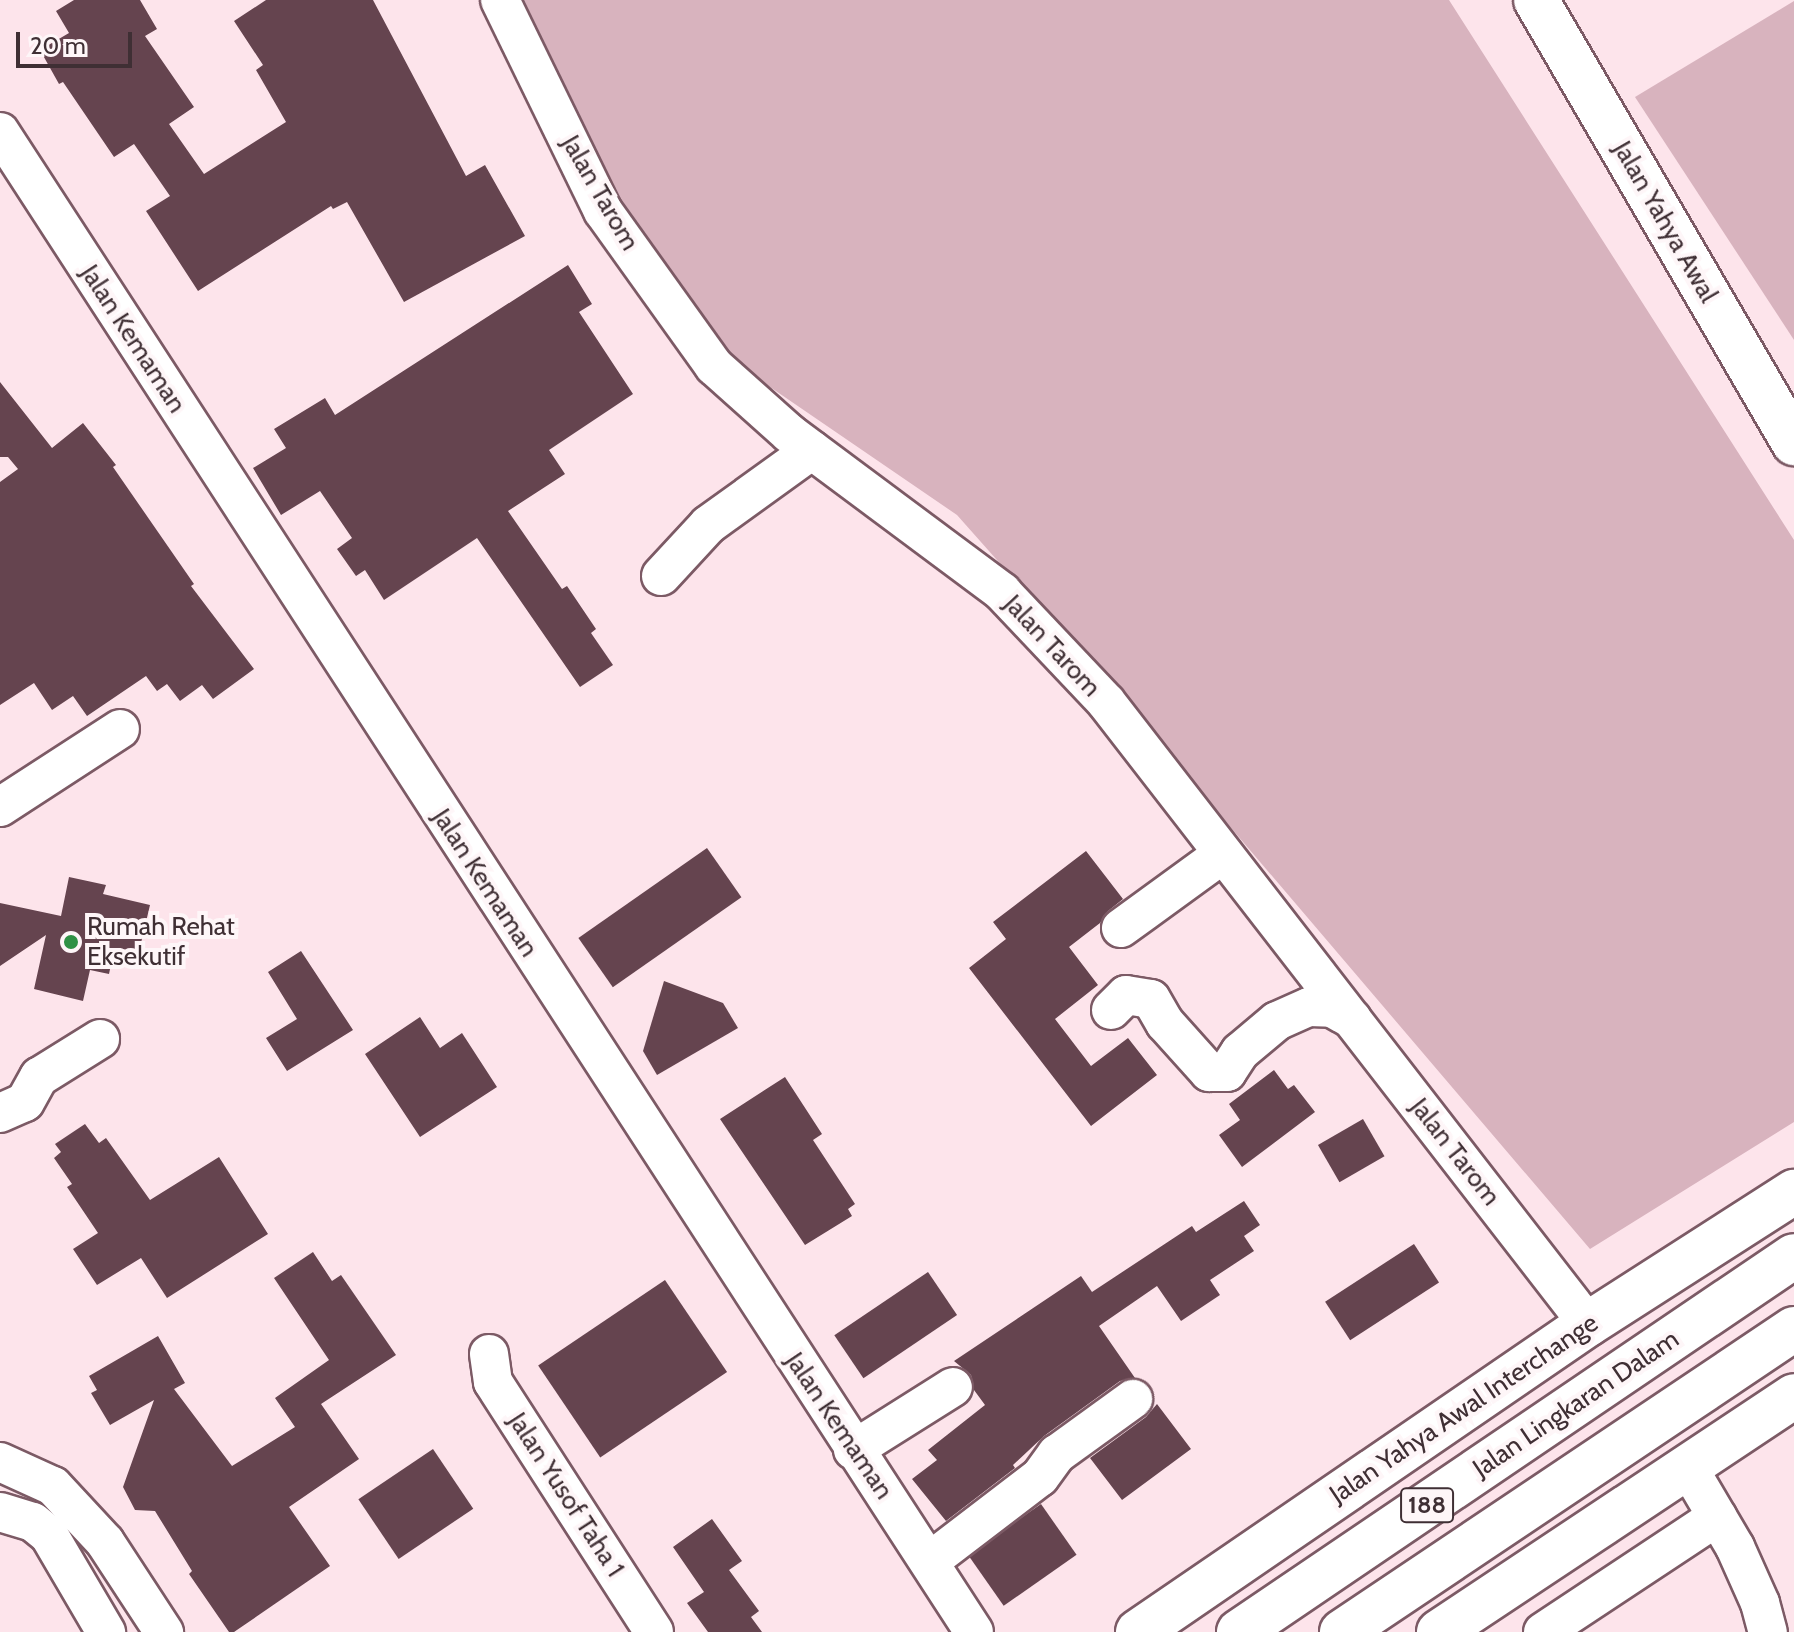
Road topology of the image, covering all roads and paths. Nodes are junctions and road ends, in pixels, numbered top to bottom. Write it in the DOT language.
graph roads {
  1 [pos="500,0"];
  2 [pos="1536,0"];
  3 [pos="0,132"];
  4 [pos="1794,443"];
  5 [pos="797,460"];
  6 [pos="661,576"];
  7 [pos="120,729"];
  8 [pos="0,807"];
  9 [pos="1204,869"];
  10 [pos="1121,928"];
  11 [pos="1111,1010"];
  12 [pos="1352,1019"];
  13 [pos="100,1039"];
  14 [pos="0,1113"];
  15 [pos="1794,1192"];
  16 [pos="1794,1256"];
  17 [pos="1588,1324"];
  18 [pos="1794,1329"];
  19 [pos="489,1354"];
  20 [pos="953,1387"];
  21 [pos="1794,1396"];
  22 [pos="1133,1399"];
  23 [pos="853,1450"];
  24 [pos="0,1462"];
  25 [pos="1689,1469"];
  26 [pos="0,1512"];
  27 [pos="1717,1517"];
  28 [pos="930,1561"];
  29 [pos="106,1632"];
  30 [pos="164,1632"];
  31 [pos="654,1632"];
  32 [pos="974,1632"];
  33 [pos="1138,1632"];
  34 [pos="1239,1632"];
  35 [pos="1342,1632"];
  36 [pos="1439,1632"];
  37 [pos="1543,1632"];
  38 [pos="1768,1632"];
  1 -- 5 [label="street, Jalan Tarom"];
  2 -- 4 [label="main road, Jalan Yahya Awal"];
  3 -- 23 [label="street, Jalan Kemaman"];
  5 -- 6 [label="street"];
  5 -- 9 [label="street, Jalan Tarom"];
  7 -- 8 [label="street"];
  9 -- 10 [label="street"];
  9 -- 12 [label="street, Jalan Tarom"];
  11 -- 12 [label="street"];
  12 -- 17 [label="street, Jalan Tarom"];
  13 -- 14 [label="street"];
  15 -- 17 [label="main road, Jalan Yahya Awal Interchange"];
  16 -- 34 [label="main road, Jalan Lingkaran Dalam / 188"];
  17 -- 33 [label="main road, Jalan Yahya Awal Interchange"];
  18 -- 35 [label="main road, 188"];
  19 -- 31 [label="street, Jalan Yusof Taha 1"];
  20 -- 23 [label="street"];
  21 -- 25 [label="main road"];
  22 -- 28 [label="street"];
  23 -- 28 [label="street, Jalan Kemaman"];
  24 -- 30 [label="street"];
  25 -- 27 [label="street"];
  25 -- 36 [label="main road"];
  26 -- 29 [label="street"];
  27 -- 37 [label="street"];
  27 -- 38 [label="street"];
  28 -- 32 [label="street, Jalan Kemaman"];
}
